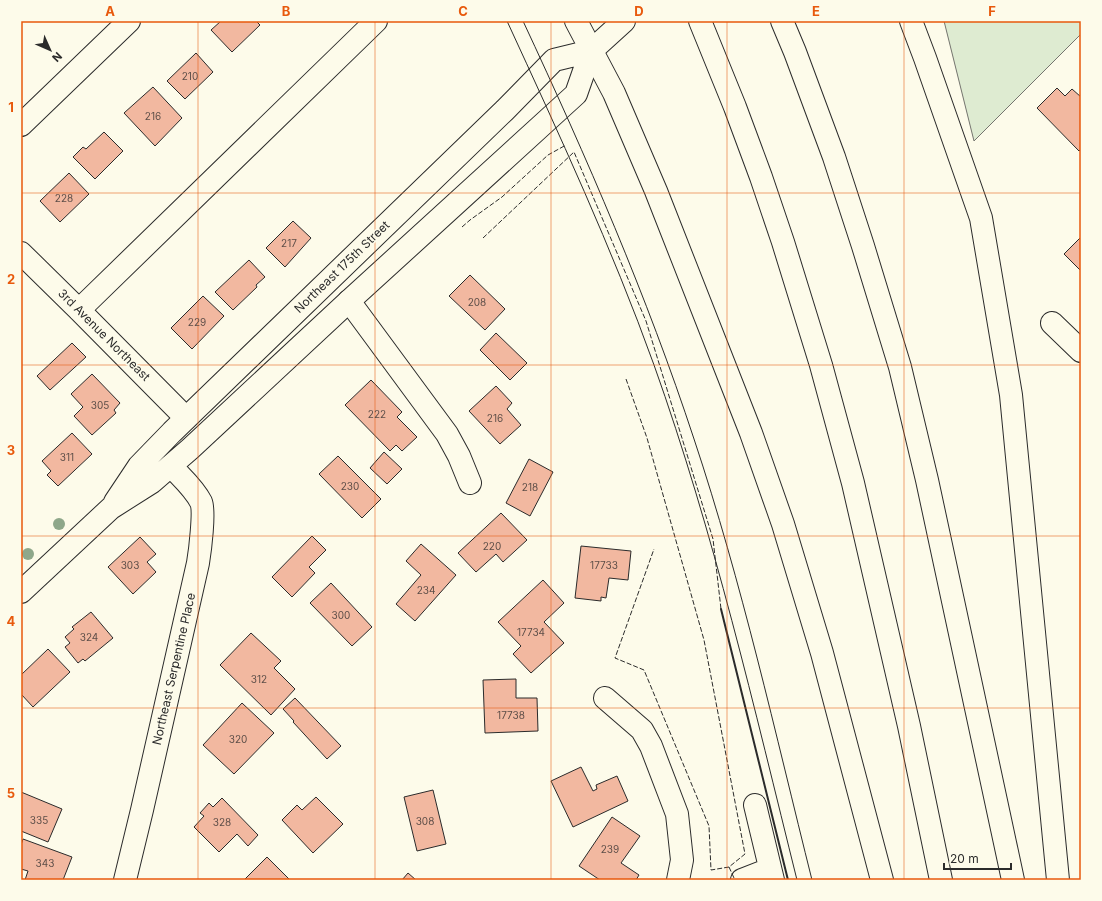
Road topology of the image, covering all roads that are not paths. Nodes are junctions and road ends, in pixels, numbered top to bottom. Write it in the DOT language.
graph roads {
  1 [pos="129,21"];
  2 [pos="376,21"];
  3 [pos="576,21"];
  4 [pos="624,21"];
  5 [pos="700,21"];
  6 [pos="782,21"];
  7 [pos="910,21"];
  8 [pos="591,51"];
  9 [pos="21,126"];
  10 [pos="21,253"];
  11 [pos="349,301"];
  12 [pos="79,310"];
  13 [pos="1052,324"];
  14 [pos="1081,351"];
  15 [pos="186,418"];
  16 [pos="171,466"];
  17 [pos="470,483"];
  18 [pos="111,508"];
  19 [pos="21,592"];
  20 [pos="605,698"];
  21 [pos="755,805"];
  22 [pos="772,874"];
  23 [pos="125,880"];
  24 [pos="678,880"];
  25 [pos="742,880"];
  26 [pos="882,880"];
  27 [pos="941,880"];
  28 [pos="1013,880"];
  29 [pos="1058,880"];
  1 -- 9 [label="main road"];
  2 -- 12 [label="main road"];
  3 -- 8 [label="main road"];
  4 -- 8 [label="main road, Northeast 175th Street"];
  5 -- 27 [label="main road"];
  6 -- 28 [label="main road"];
  7 -- 29 [label="main road"];
  8 -- 11 [label="main road, Northeast 175th Street"];
  8 -- 15 [label="main road, Northeast 175th Street"];
  8 -- 26 [label="main road"];
  10 -- 12 [label="main road, 3rd Avenue Northeast"];
  11 -- 16 [label="main road, Northeast 175th Street"];
  11 -- 17 [label="main road"];
  12 -- 15 [label="main road, 3rd Avenue Northeast"];
  13 -- 14 [label="main road"];
  15 -- 18 [label="main road, Northeast 175th Street"];
  16 -- 18 [label="main road, Northeast 175th Street"];
  16 -- 23 [label="main road, Northeast Serpentine Place"];
  18 -- 19 [label="main road, Northeast 175th Street"];
  20 -- 24 [label="main road"];
  21 -- 22 [label="main road"];
  22 -- 25 [label="main road"];
}
